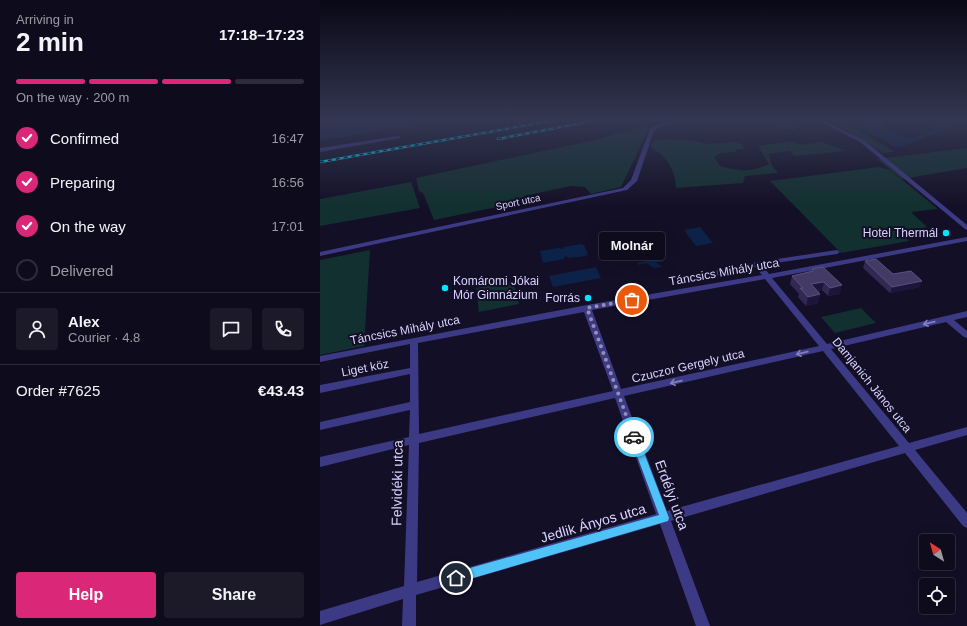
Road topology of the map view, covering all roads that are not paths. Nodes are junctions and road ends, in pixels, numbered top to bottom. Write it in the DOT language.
graph roads {
  1 [pos="645,149"];
  2 [pos="872,149"];
  3 [pos="967,228"];
  4 [pos="967,239"];
  5 [pos="837,252"];
  6 [pos="320,254"];
  7 [pos="756,264"];
  8 [pos="766,276"];
  9 [pos="694,277"];
  10 [pos="587,308"];
  11 [pos="967,314"];
  12 [pos="948,319"];
  13 [pos="967,335"];
  14 [pos="414,341"];
  15 [pos="825,348"];
  16 [pos="320,359"];
  17 [pos="414,370"];
  18 [pos="320,389"];
  19 [pos="618,395"];
  20 [pos="415,405"];
  21 [pos="320,426"];
  22 [pos="967,431"];
  23 [pos="413,440"];
  24 [pos="907,448"];
  25 [pos="320,462"];
  26 [pos="664,518"];
  27 [pos="967,522"];
  28 [pos="411,590"];
  29 [pos="320,618"];
  30 [pos="410,626"];
  31 [pos="703,626"];
  1 -- 6 [label="street, Sport utca"];
  2 -- 3 [label="street"];
  4 -- 8 [label="street, Táncsics Mihály utca"];
  5 -- 7 [label="street"];
  7 -- 8 [label="street, Damjanich János utca"];
  7 -- 9 [label="street"];
  8 -- 10 [label="street, Táncsics Mihály utca"];
  8 -- 15 [label="street, Damjanich János utca"];
  10 -- 14 [label="street, Táncsics Mihály utca"];
  10 -- 19 [label="street, Erdélyi utca"];
  11 -- 12 [label="street, Czuczor Gergely utca"];
  12 -- 13 [label="street"];
  12 -- 15 [label="street, Czuczor Gergely utca, one-way"];
  14 -- 16 [label="street, Táncsics Mihály utca"];
  14 -- 17 [label="street, Felvidéki utca"];
  15 -- 19 [label="street, Czuczor Gergely utca, one-way"];
  15 -- 24 [label="street, Damjanich János utca"];
  17 -- 18 [label="street, Liget köz"];
  17 -- 20 [label="street, Felvidéki utca"];
  19 -- 23 [label="street, Czuczor Gergely utca"];
  19 -- 26 [label="street, Erdélyi utca"];
  20 -- 21 [label="street"];
  20 -- 23 [label="street, Felvidéki utca"];
  22 -- 24 [label="street, Jedlik Ányos utca"];
  23 -- 25 [label="street, Czuczor Gergely utca"];
  23 -- 28 [label="street, Felvidéki utca"];
  24 -- 26 [label="street, Jedlik Ányos utca"];
  24 -- 27 [label="street, Damjanich János utca"];
  26 -- 28 [label="street, Jedlik Ányos utca"];
  26 -- 31 [label="street, Erdélyi utca"];
  28 -- 29 [label="street, Jedlik Ányos utca"];
  28 -- 30 [label="street, Felvidéki utca"];
}
